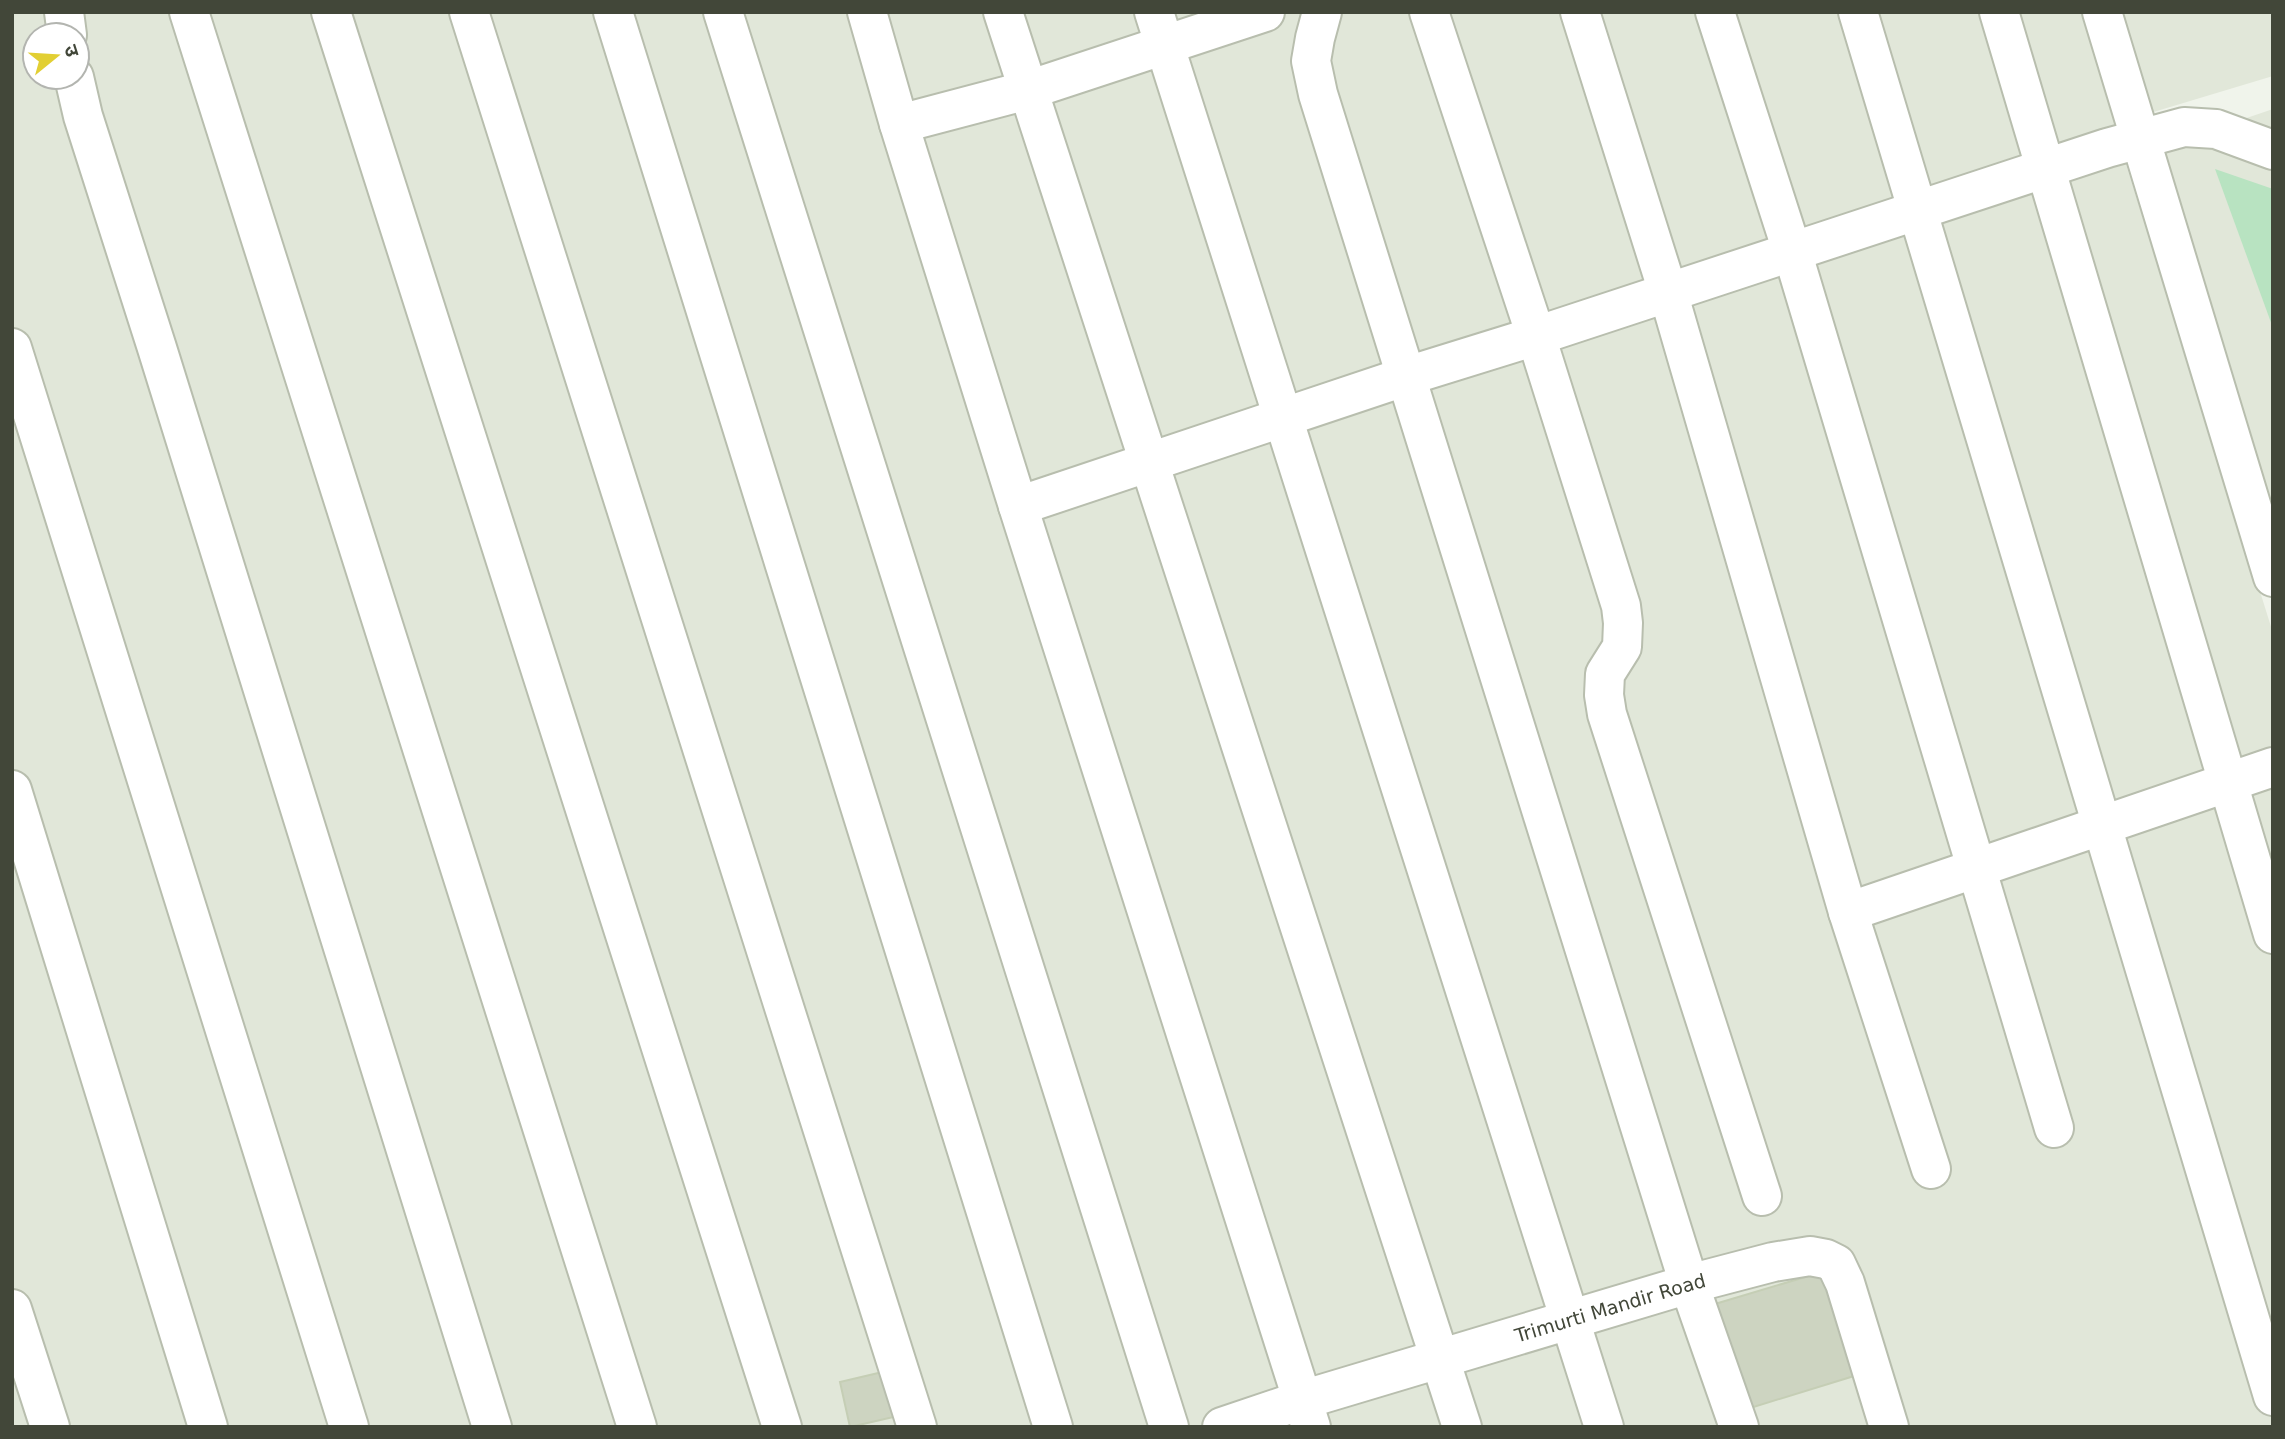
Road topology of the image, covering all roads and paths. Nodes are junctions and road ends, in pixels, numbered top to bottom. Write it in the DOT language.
graph roads {
  1 [pos="189,12"];
  2 [pos="331,12"];
  3 [pos="470,12"];
  4 [pos="613,12"];
  5 [pos="723,12"];
  6 [pos="867,12"];
  7 [pos="1003,12"];
  8 [pos="1265,12"];
  9 [pos="1322,12"];
  10 [pos="1429,12"];
  11 [pos="1580,12"];
  12 [pos="1715,12"];
  13 [pos="1858,12"];
  14 [pos="1999,12"];
  15 [pos="2102,12"];
  16 [pos="1159,29"];
  17 [pos="1028,90"];
  18 [pos="77,91"];
  19 [pos="899,124"];
  20 [pos="2141,139"];
  21 [pos="2273,150"];
  22 [pos="2048,169"];
  23 [pos="1919,210"];
  24 [pos="1792,251"];
  25 [pos="1668,292"];
  26 [pos="1536,336"];
  27 [pos="12,348"];
  28 [pos="1407,376"];
  29 [pos="1283,418"];
  30 [pos="1149,461"];
  31 [pos="1018,506"];
  32 [pos="2273,577"];
  33 [pos="2273,767"];
  34 [pos="2229,781"];
  35 [pos="12,790"];
  36 [pos="2102,825"];
  37 [pos="1975,867"];
  38 [pos="1848,912"];
  39 [pos="2273,934"];
  40 [pos="2053,1128"];
  41 [pos="1931,1170"];
  42 [pos="1762,1196"];
  43 [pos="1689,1284"];
  44 [pos="12,1309"];
  45 [pos="1569,1320"];
  46 [pos="1440,1360"];
  47 [pos="2273,1396"];
  48 [pos="1306,1414"];
  49 [pos="50,1427"];
  50 [pos="208,1427"];
  51 [pos="349,1427"];
  52 [pos="492,1427"];
  53 [pos="637,1427"];
  54 [pos="782,1427"];
  55 [pos="917,1427"];
  56 [pos="1052,1427"];
  57 [pos="1169,1427"];
  58 [pos="1222,1427"];
  59 [pos="1462,1427"];
  60 [pos="1604,1427"];
  61 [pos="1739,1427"];
  62 [pos="1889,1427"];
  1 -- 53 [label="street"];
  2 -- 54 [label="street"];
  3 -- 55 [label="street"];
  4 -- 56 [label="street"];
  5 -- 57 [label="street"];
  6 -- 19 [label="street"];
  7 -- 17 [label="street"];
  8 -- 16 [label="street"];
  9 -- 28 [label="street"];
  10 -- 26 [label="street"];
  11 -- 25 [label="street"];
  12 -- 24 [label="street"];
  13 -- 23 [label="street"];
  14 -- 22 [label="street"];
  15 -- 20 [label="street"];
  16 -- 17 [label="street"];
  16 -- 29 [label="street"];
  17 -- 19 [label="street"];
  17 -- 30 [label="street"];
  18 -- 52 [label="street"];
  19 -- 31 [label="street"];
  20 -- 21 [label="street"];
  20 -- 22 [label="street"];
  20 -- 32 [label="street"];
  22 -- 23 [label="street"];
  22 -- 34 [label="street"];
  23 -- 24 [label="street"];
  23 -- 36 [label="street"];
  24 -- 25 [label="street"];
  24 -- 37 [label="street"];
  25 -- 26 [label="street"];
  25 -- 38 [label="street"];
  26 -- 28 [label="street"];
  26 -- 42 [label="street"];
  27 -- 51 [label="street"];
  28 -- 29 [label="street"];
  28 -- 43 [label="street"];
  29 -- 30 [label="street"];
  29 -- 45 [label="street"];
  30 -- 31 [label="street"];
  30 -- 46 [label="street"];
  31 -- 48 [label="street"];
  33 -- 34 [label="street"];
  34 -- 36 [label="street"];
  34 -- 39 [label="street"];
  35 -- 50 [label="street"];
  36 -- 37 [label="street"];
  36 -- 47 [label="street"];
  37 -- 38 [label="street"];
  37 -- 40 [label="street"];
  38 -- 41 [label="street"];
  43 -- 45 [label="street, Trimurti Mandir Road"];
  43 -- 61 [label="street"];
  43 -- 62 [label="street, Trimurti Mandir Road"];
  44 -- 49 [label="street"];
  45 -- 46 [label="street, Trimurti Mandir Road"];
  45 -- 60 [label="street"];
  46 -- 48 [label="street, Trimurti Mandir Road"];
  46 -- 59 [label="street"];
  48 -- 58 [label="street, Trimurti Mandir Road"];
}
